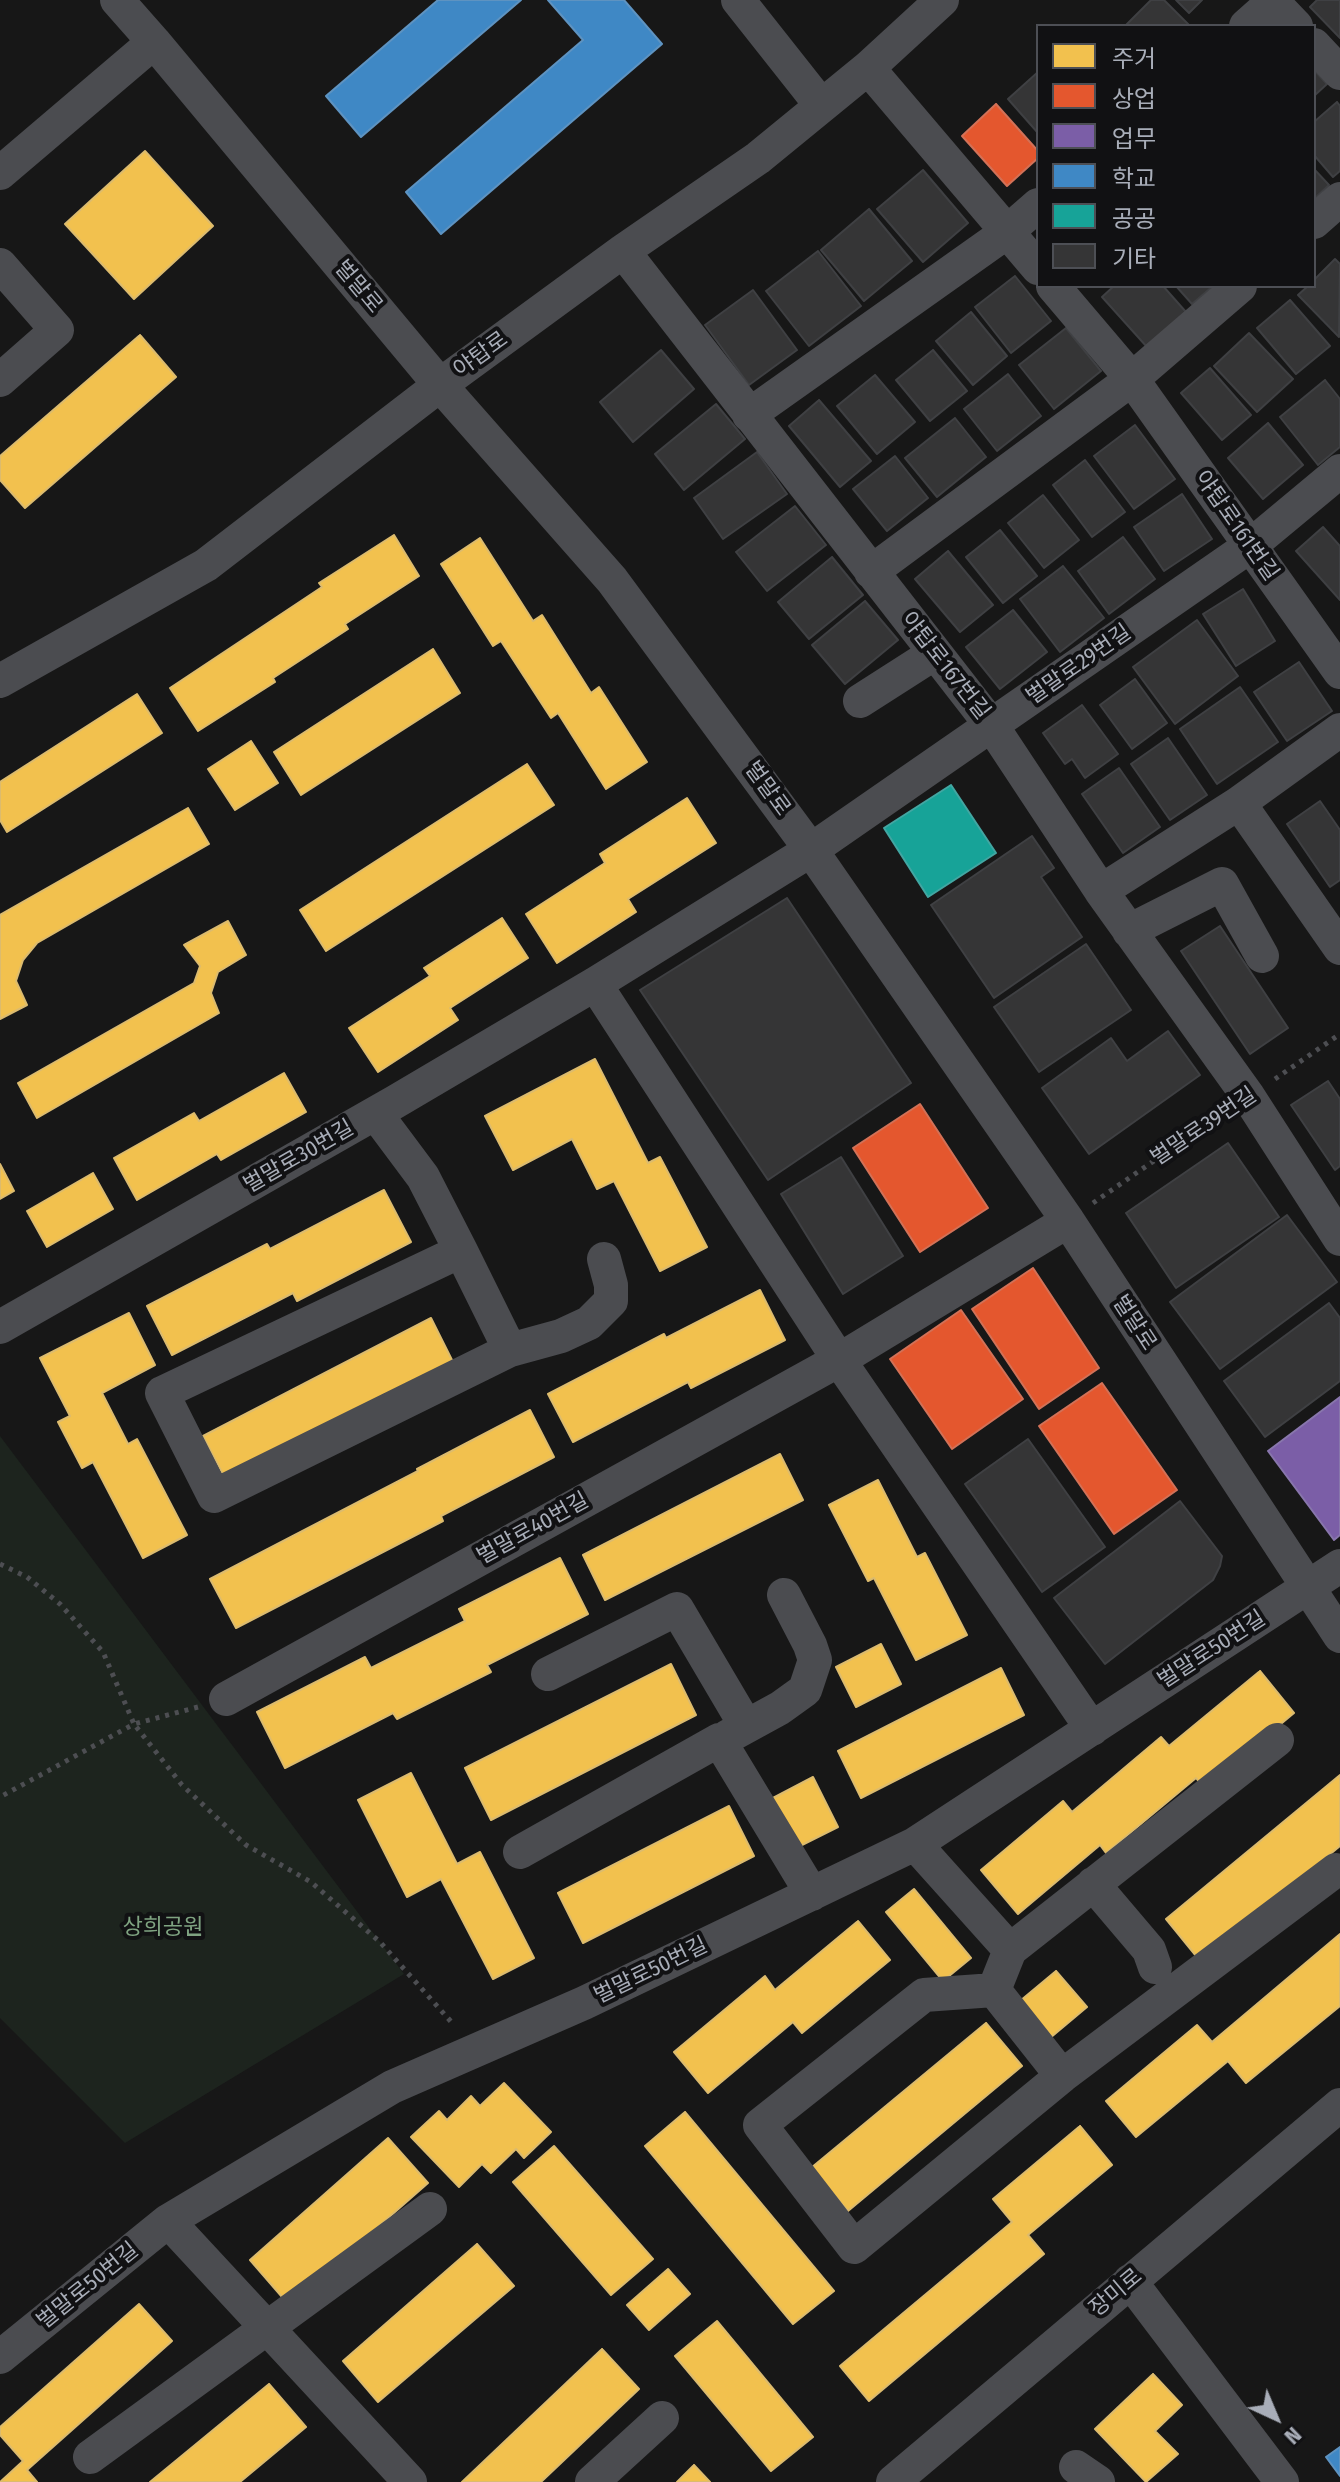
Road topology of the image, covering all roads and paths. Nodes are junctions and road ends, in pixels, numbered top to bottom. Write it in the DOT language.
graph roads {
  1 [pos="117,0"];
  2 [pos="738,0"];
  3 [pos="942,0"];
  4 [pos="1279,7"];
  5 [pos="1249,24"];
  6 [pos="154,42"];
  7 [pos="1316,47"];
  8 [pos="868,68"];
  9 [pos="1340,73"];
  10 [pos="821,105"];
  11 [pos="0,173"];
  12 [pos="1340,199"];
  13 [pos="1036,207"];
  14 [pos="1316,220"];
  15 [pos="1007,232"];
  16 [pos="623,251"];
  17 [pos="0,265"];
  18 [pos="1036,266"];
  19 [pos="1055,288"];
  20 [pos="1238,288"];
  21 [pos="1132,379"];
  22 [pos="0,380"];
  23 [pos="440,385"];
  24 [pos="749,415"];
  25 [pos="1340,471"];
  26 [pos="1250,546"];
  27 [pos="871,572"];
  28 [pos="935,653"];
  29 [pos="1340,672"];
  30 [pos="0,681"];
  31 [pos="860,701"];
  32 [pos="992,726"];
  33 [pos="1340,730"];
  34 [pos="1239,803"];
  35 [pos="811,850"];
  36 [pos="1101,891"];
  37 [pos="1129,931"];
  38 [pos="1340,948"];
  39 [pos="1262,956"];
  40 [pos="595,984"];
  41 [pos="1340,1034"];
  42 [pos="1248,1096"];
  43 [pos="376,1114"];
  44 [pos="1068,1221"];
  45 [pos="1340,1239"];
  46 [pos="461,1251"];
  47 [pos="604,1259"];
  48 [pos="0,1327"];
  49 [pos="510,1350"];
  50 [pos="839,1360"];
  51 [pos="0,1564"];
  52 [pos="1340,1566"];
  53 [pos="1307,1587"];
  54 [pos="784,1595"];
  55 [pos="1340,1636"];
  56 [pos="548,1674"];
  57 [pos="226,1699"];
  58 [pos="134,1724"];
  59 [pos="1092,1729"];
  60 [pos="733,1733"];
  61 [pos="1277,1740"];
  62 [pos="0,1797"];
  63 [pos="915,1844"];
  64 [pos="520,1852"];
  65 [pos="1336,1870"];
  66 [pos="1093,1884"];
  67 [pos="812,1894"];
  68 [pos="1010,1950"];
  69 [pos="1155,1967"];
  70 [pos="994,1990"];
  71 [pos="476,2049"];
  72 [pos="1062,2076"];
  73 [pos="1340,2105"];
  74 [pos="430,2209"];
  75 [pos="168,2221"];
  76 [pos="1130,2281"];
  77 [pos="267,2328"];
  78 [pos="0,2357"];
  79 [pos="662,2418"];
  80 [pos="90,2457"];
  81 [pos="410,2482"];
  82 [pos="592,2482"];
  83 [pos="893,2482"];
  84 [pos="1282,2482"];
  1 -- 6 [label="street, 벌말로"];
  2 -- 10 [label="street"];
  3 -- 8 [label="street, 야탑로"];
  4 -- 5 [label="street"];
  6 -- 11 [label="street"];
  6 -- 23 [label="street, 벌말로"];
  7 -- 9 [label="street"];
  8 -- 10 [label="street, 야탑로"];
  8 -- 15 [label="street"];
  10 -- 16 [label="street, 야탑로"];
  12 -- 14 [label="street"];
  13 -- 15 [label="street"];
  15 -- 18 [label="street"];
  15 -- 24 [label="street"];
  16 -- 23 [label="street, 야탑로"];
  16 -- 24 [label="street, 야탑로167번길"];
  17 -- 22 [label="street"];
  19 -- 21 [label="street, 야탑로161번길"];
  20 -- 21 [label="street"];
  21 -- 26 [label="street, 야탑로161번길"];
  21 -- 27 [label="street"];
  23 -- 30 [label="street, 야탑로"];
  23 -- 35 [label="street, 벌말로"];
  24 -- 27 [label="street, 야탑로167번길"];
  25 -- 26 [label="street, 벌말로29번길"];
  26 -- 29 [label="street, 야탑로161번길"];
  26 -- 32 [label="street, 벌말로29번길"];
  27 -- 28 [label="street, 야탑로167번길"];
  28 -- 31 [label="street"];
  28 -- 32 [label="street, 야탑로167번길"];
  32 -- 35 [label="street, 벌말로29번길"];
  32 -- 36 [label="street, 야탑로167번길"];
  33 -- 34 [label="street"];
  34 -- 36 [label="street"];
  34 -- 38 [label="street"];
  35 -- 40 [label="street, 벌말로30번길"];
  35 -- 44 [label="street, 벌말로"];
  36 -- 37 [label="street, 야탑로167번길"];
  37 -- 39 [label="street"];
  37 -- 42 [label="street, 야탑로167번길"];
  40 -- 43 [label="street, 벌말로30번길"];
  40 -- 50 [label="street"];
  41 -- 42 [label="path, 벌말로39번길"];
  42 -- 44 [label="path, 벌말로39번길"];
  42 -- 45 [label="street, 야탑로167번길"];
  43 -- 46 [label="street"];
  43 -- 48 [label="street, 벌말로30번길"];
  44 -- 50 [label="street, 벌말로40번길"];
  44 -- 53 [label="street, 벌말로"];
  46 -- 49 [label="street"];
  46 -- 49 [label="street"];
  47 -- 49 [label="street"];
  50 -- 57 [label="street, 벌말로40번길"];
  50 -- 59 [label="street"];
  51 -- 58 [label="path"];
  52 -- 53 [label="street, 벌말로50번길"];
  53 -- 55 [label="street, 벌말로"];
  53 -- 59 [label="street, 벌말로50번길"];
  54 -- 60 [label="street"];
  56 -- 60 [label="street"];
  57 -- 58 [label="path"];
  58 -- 62 [label="path"];
  58 -- 71 [label="path"];
  59 -- 63 [label="street, 벌말로50번길"];
  60 -- 64 [label="street"];
  60 -- 67 [label="street"];
  61 -- 66 [label="street"];
  63 -- 67 [label="street, 벌말로50번길"];
  63 -- 68 [label="street"];
  65 -- 72 [label="street"];
  66 -- 68 [label="street"];
  66 -- 69 [label="street"];
  67 -- 71 [label="street, 벌말로50번길"];
  68 -- 70 [label="street"];
  70 -- 72 [label="street"];
  70 -- 72 [label="street"];
  71 -- 75 [label="street, 벌말로50번길"];
  73 -- 76 [label="street, 장미로"];
  74 -- 77 [label="street"];
  75 -- 77 [label="street"];
  75 -- 78 [label="street, 벌말로50번길"];
  76 -- 83 [label="street, 장미로"];
  76 -- 84 [label="street"];
  77 -- 80 [label="street"];
  77 -- 81 [label="street"];
  79 -- 82 [label="street"];
}
